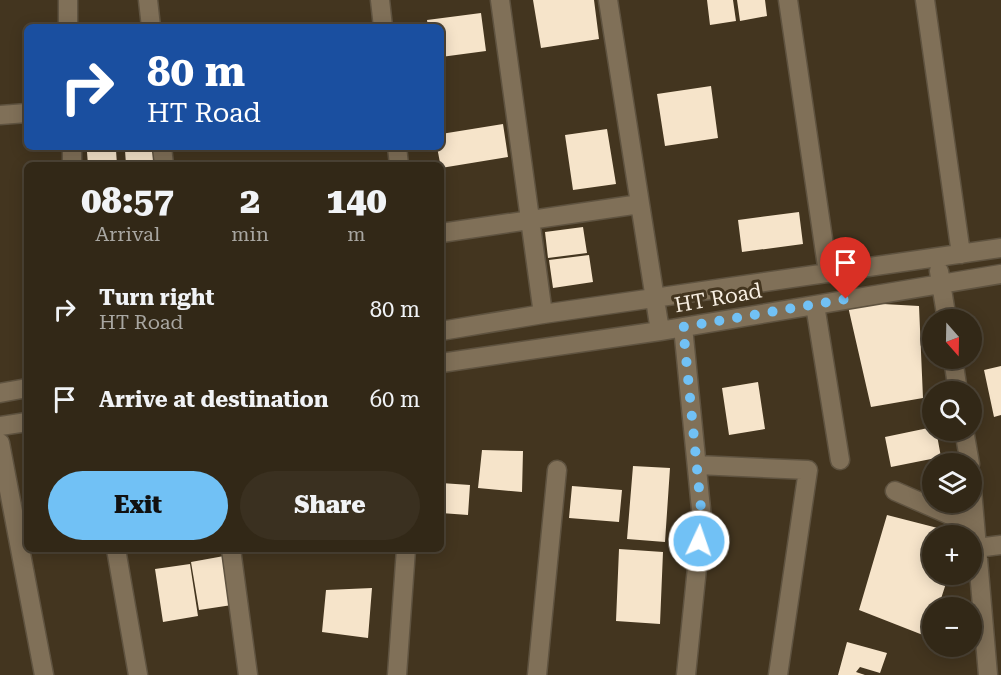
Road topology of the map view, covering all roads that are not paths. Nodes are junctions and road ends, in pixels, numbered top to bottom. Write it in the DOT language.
graph roads {
  1 [pos="68,0"];
  2 [pos="148,0"];
  3 [pos="380,0"];
  4 [pos="500,0"];
  5 [pos="608,0"];
  6 [pos="788,0"];
  7 [pos="925,0"];
  8 [pos="69,24"];
  9 [pos="150,24"];
  10 [pos="383,24"];
  11 [pos="24,113"];
  12 [pos="0,115"];
  13 [pos="640,204"];
  14 [pos="531,220"];
  15 [pos="444,233"];
  16 [pos="1001,248"];
  17 [pos="960,254"];
  18 [pos="937,258"];
  19 [pos="828,273"];
  20 [pos="1001,274"];
  21 [pos="941,283"];
  22 [pos="655,298"];
  23 [pos="815,304"];
  24 [pos="945,309"];
  25 [pos="543,314"];
  26 [pos="683,327"];
  27 [pos="444,330"];
  28 [pos="660,331"];
  29 [pos="444,363"];
  30 [pos="24,389"];
  31 [pos="0,393"];
  32 [pos="24,422"];
  33 [pos="0,426"];
  34 [pos="0,443"];
  35 [pos="840,460"];
  36 [pos="696,465"];
  37 [pos="557,470"];
  38 [pos="895,491"];
  39 [pos="973,525"];
  40 [pos="1001,545"];
  41 [pos="982,547"];
  42 [pos="117,552"];
  43 [pos="231,552"];
  44 [pos="406,552"];
  45 [pos="980,585"];
  46 [pos="44,675"];
  47 [pos="138,675"];
  48 [pos="248,675"];
  49 [pos="397,675"];
  50 [pos="537,675"];
  51 [pos="686,675"];
  52 [pos="778,675"];
  53 [pos="988,675"];
  1 -- 8 [label="street"];
  2 -- 9 [label="street"];
  3 -- 10 [label="street"];
  4 -- 14 [label="street"];
  5 -- 13 [label="street"];
  6 -- 19 [label="street"];
  7 -- 17 [label="street"];
  11 -- 12 [label="street"];
  13 -- 14 [label="street"];
  13 -- 22 [label="street"];
  14 -- 15 [label="street"];
  14 -- 25 [label="street"];
  16 -- 17 [label="street, HT Road"];
  17 -- 18 [label="street, HT Road"];
  18 -- 19 [label="street, HT Road"];
  18 -- 21 [label="street"];
  19 -- 22 [label="street, HT Road"];
  20 -- 21 [label="street, HT Road"];
  21 -- 23 [label="street, HT Road"];
  21 -- 24 [label="street"];
  22 -- 25 [label="street, HT Road"];
  22 -- 28 [label="street"];
  23 -- 26 [label="street, HT Road"];
  23 -- 35 [label="street"];
  25 -- 27 [label="street, HT Road"];
  26 -- 28 [label="street, HT Road"];
  26 -- 36 [label="street"];
  28 -- 29 [label="street, HT Road"];
  30 -- 31 [label="street"];
  32 -- 33 [label="street"];
  34 -- 46 [label="street"];
  36 -- 51 [label="street"];
  36 -- 52 [label="street"];
  37 -- 50 [label="street"];
  38 -- 39 [label="street"];
  40 -- 41 [label="street"];
  42 -- 47 [label="street"];
  43 -- 48 [label="street"];
  44 -- 49 [label="street"];
  45 -- 53 [label="street"];
}
